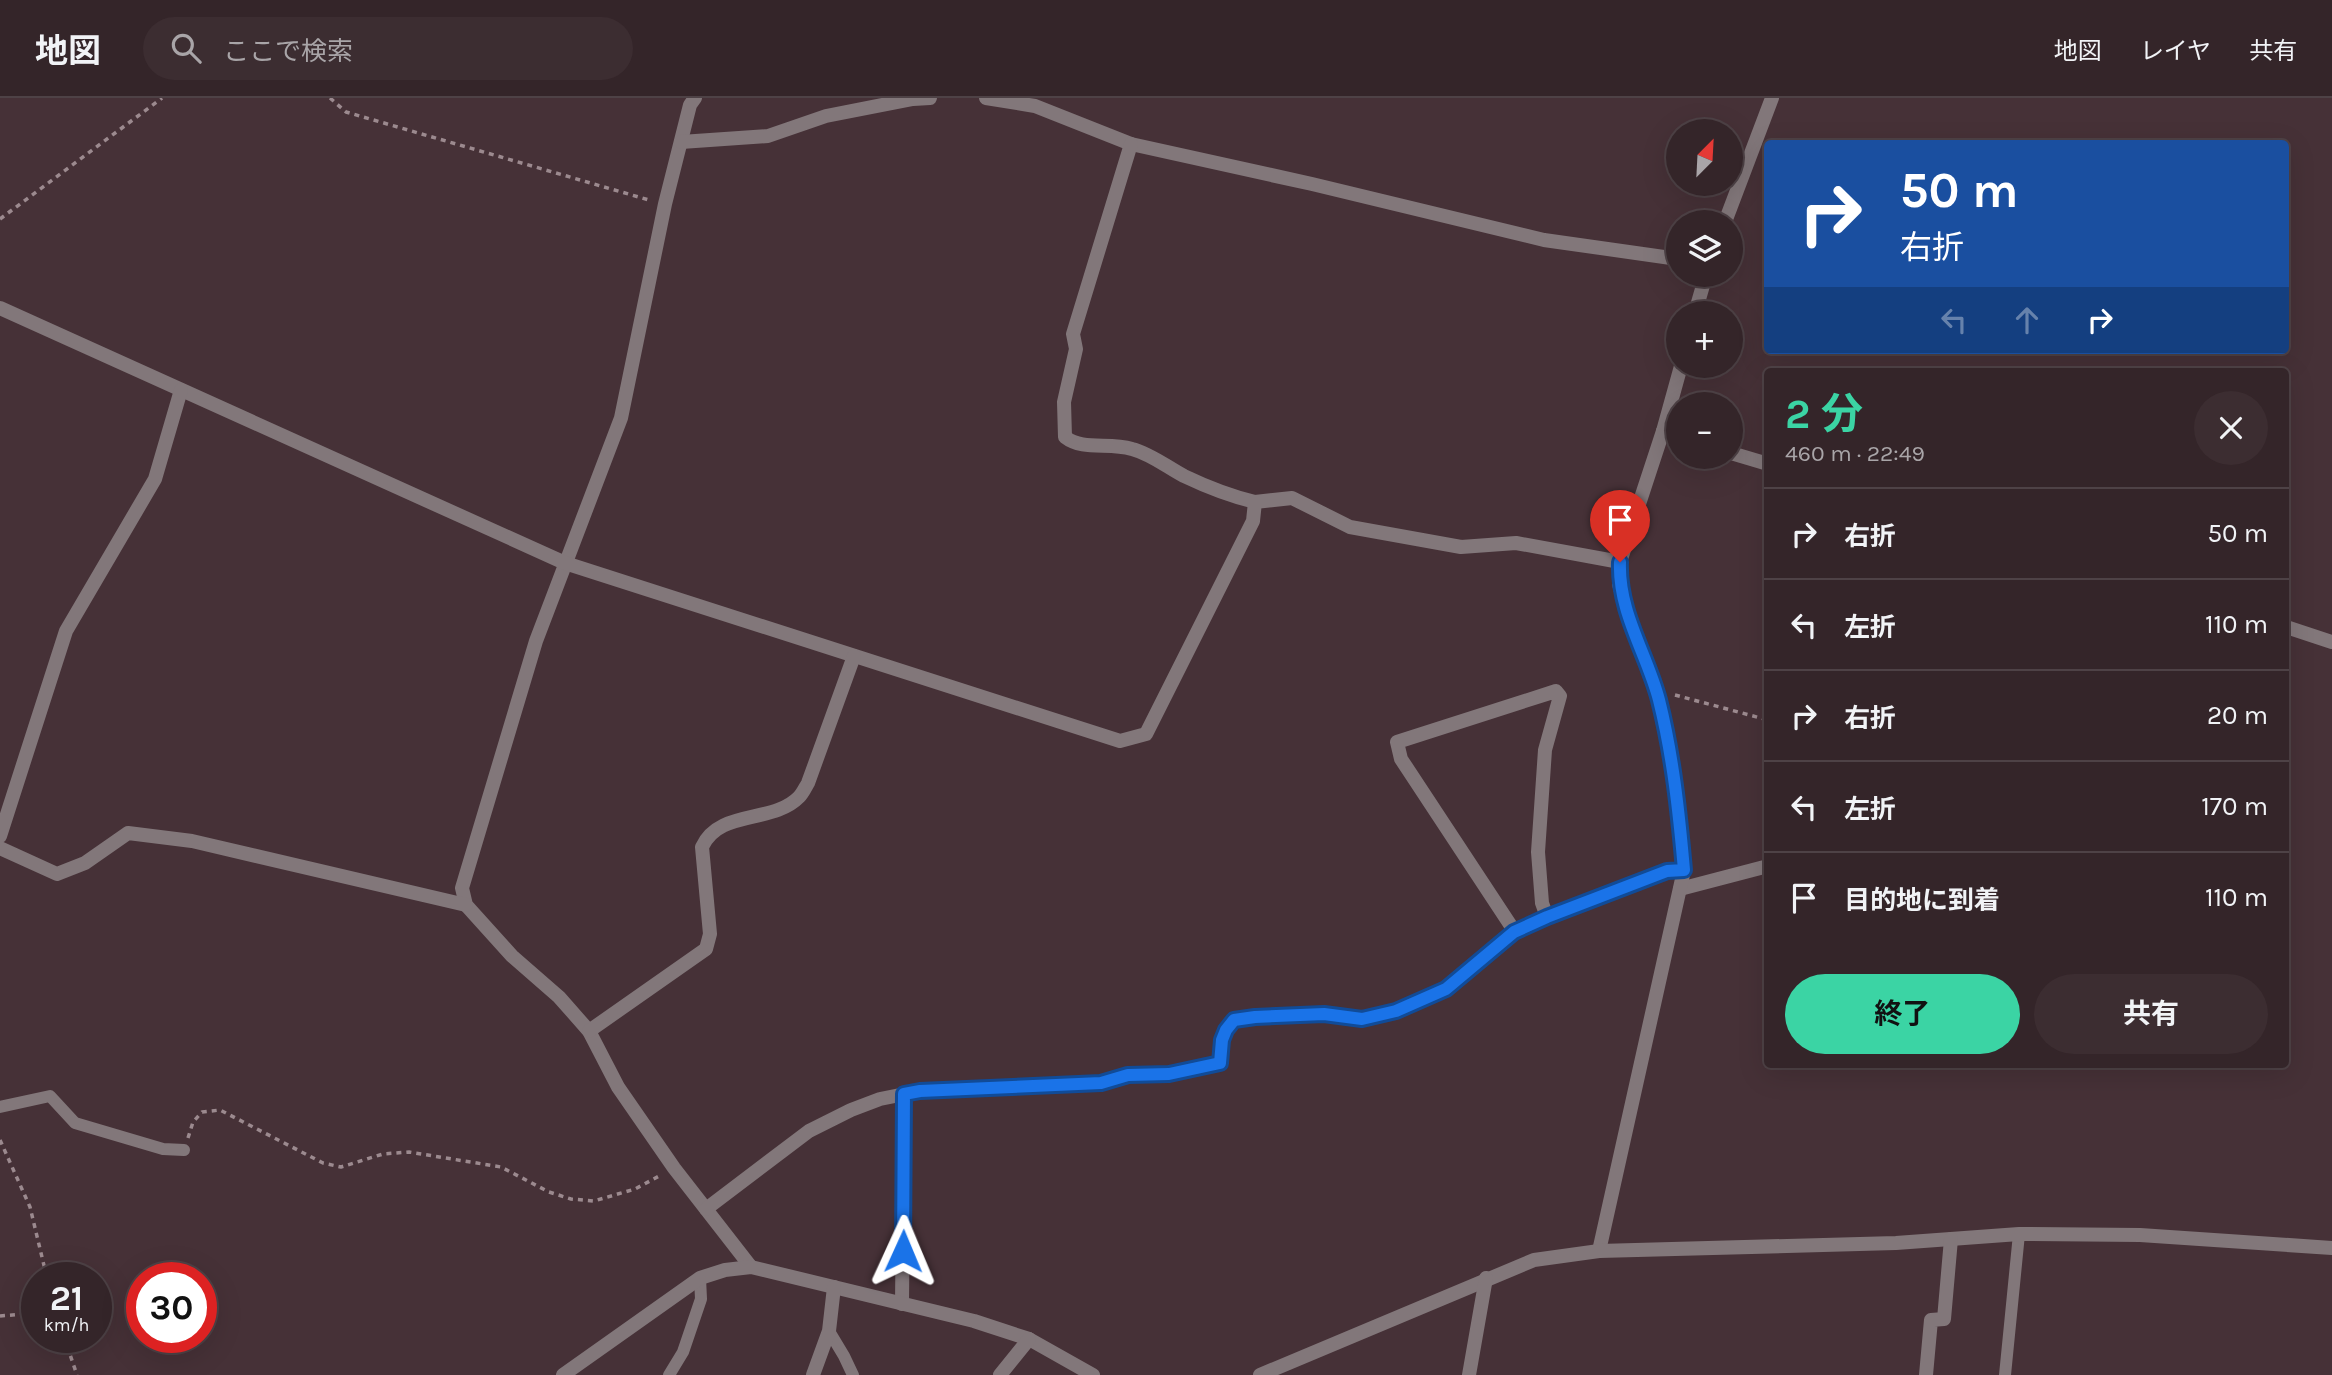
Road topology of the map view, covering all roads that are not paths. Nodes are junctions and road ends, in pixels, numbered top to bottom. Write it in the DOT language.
graph roads {
  1 [pos="695,98"];
  2 [pos="930,98"];
  3 [pos="986,98"];
  4 [pos="1772,98"];
  5 [pos="681,142"];
  6 [pos="1131,145"];
  7 [pos="1730,210"];
  8 [pos="1666,257"];
  9 [pos="0,308"];
  10 [pos="1678,378"];
  11 [pos="181,390"];
  12 [pos="1663,431"];
  13 [pos="1666,432"];
  14 [pos="1743,457"];
  15 [pos="1764,463"];
  16 [pos="1255,502"];
  17 [pos="1620,562"];
  18 [pos="565,563"];
  19 [pos="2289,628"];
  20 [pos="2332,642"];
  21 [pos="854,656"];
  22 [pos="0,836"];
  23 [pos="0,848"];
  24 [pos="1764,867"];
  25 [pos="1684,870"];
  26 [pos="1680,889"];
  27 [pos="466,905"];
  28 [pos="1547,917"];
  29 [pos="1514,932"];
  30 [pos="589,1031"];
  31 [pos="904,1094"];
  32 [pos="0,1107"];
  33 [pos="184,1150"];
  34 [pos="706,1209"];
  35 [pos="2019,1234"];
  36 [pos="1951,1239"];
  37 [pos="2332,1248"];
  38 [pos="1599,1251"];
  39 [pos="751,1267"];
  40 [pos="700,1278"];
  41 [pos="1486,1278"];
  42 [pos="834,1287"];
  43 [pos="902,1304"];
  44 [pos="829,1331"];
  45 [pos="1029,1339"];
  46 [pos="563,1375"];
  47 [pos="669,1375"];
  48 [pos="813,1375"];
  49 [pos="853,1375"];
  50 [pos="1000,1375"];
  51 [pos="1093,1375"];
  52 [pos="1260,1375"];
  53 [pos="1469,1375"];
  54 [pos="1926,1375"];
  55 [pos="2005,1375"];
  1 -- 5 [label="street"];
  2 -- 5 [label="street"];
  3 -- 6 [label="street"];
  4 -- 7 [label="street"];
  5 -- 18 [label="street"];
  6 -- 8 [label="street"];
  6 -- 16 [label="street"];
  9 -- 11 [label="street"];
  10 -- 12 [label="street"];
  11 -- 18 [label="street"];
  11 -- 22 [label="street"];
  12 -- 13 [label="street"];
  12 -- 17 [label="street"];
  14 -- 15 [label="street"];
  16 -- 17 [label="street"];
  16 -- 21 [label="street"];
  17 -- 25 [label="street"];
  18 -- 21 [label="street"];
  18 -- 27 [label="street"];
  19 -- 20 [label="street"];
  21 -- 30 [label="street"];
  23 -- 27 [label="street"];
  24 -- 26 [label="street"];
  25 -- 26 [label="street"];
  25 -- 28 [label="street"];
  26 -- 38 [label="street"];
  27 -- 30 [label="street"];
  28 -- 29 [label="street"];
  28 -- 29 [label="street"];
  29 -- 31 [label="street"];
  30 -- 34 [label="street"];
  31 -- 34 [label="street"];
  31 -- 43 [label="street"];
  32 -- 33 [label="lane"];
  34 -- 39 [label="street"];
  35 -- 36 [label="street"];
  35 -- 37 [label="street"];
  35 -- 55 [label="lane"];
  36 -- 38 [label="street"];
  36 -- 54 [label="street"];
  38 -- 41 [label="street"];
  39 -- 40 [label="street"];
  39 -- 42 [label="street"];
  40 -- 46 [label="street"];
  40 -- 47 [label="lane"];
  41 -- 52 [label="street"];
  41 -- 53 [label="street"];
  42 -- 43 [label="street"];
  42 -- 44 [label="street"];
  43 -- 45 [label="street"];
  44 -- 48 [label="street"];
  44 -- 49 [label="lane"];
  45 -- 50 [label="street"];
  45 -- 51 [label="street"];
}
